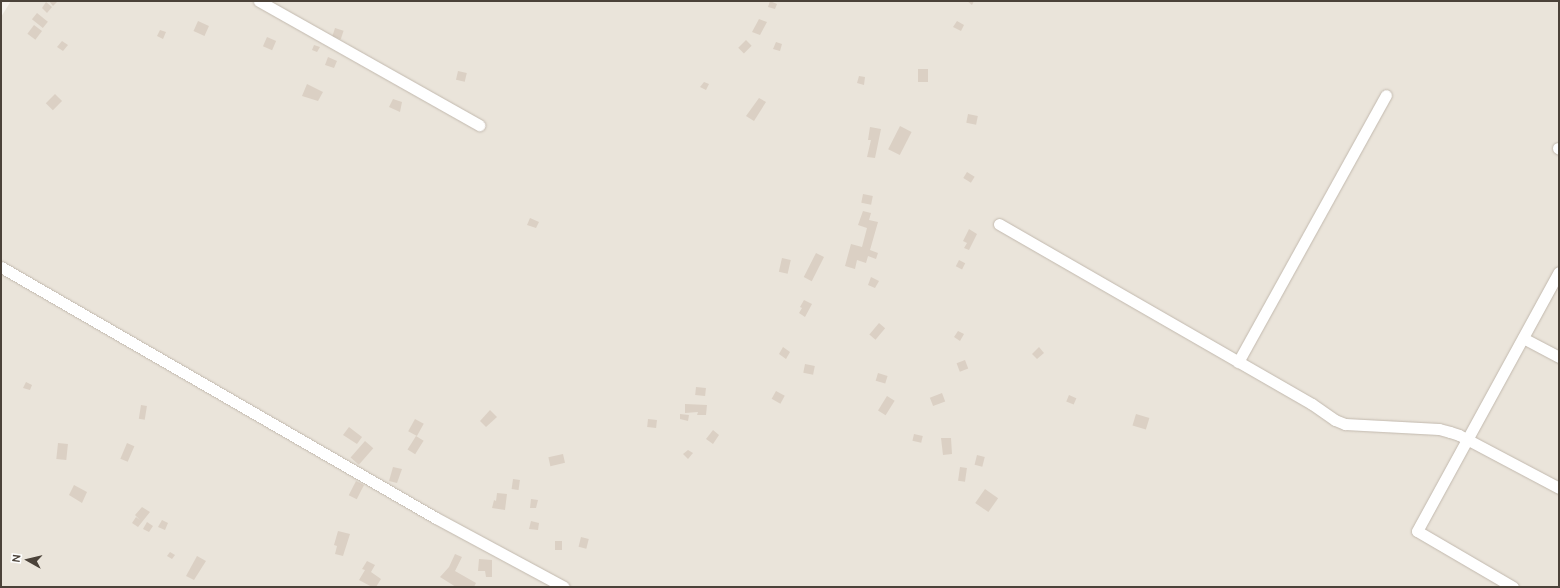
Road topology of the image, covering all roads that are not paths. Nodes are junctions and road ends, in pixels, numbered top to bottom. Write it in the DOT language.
graph roads {
  1 [pos="259,1"];
  2 [pos="1386,95"];
  3 [pos="479,125"];
  4 [pos="999,224"];
  5 [pos="1,267"];
  6 [pos="1559,272"];
  7 [pos="1523,338"];
  8 [pos="1559,357"];
  9 [pos="1238,362"];
  10 [pos="1467,440"];
  11 [pos="1559,488"];
  12 [pos="564,587"];
  13 [pos="1513,587"];
  1 -- 3 [label="street"];
  2 -- 9 [label="street"];
  4 -- 9 [label="street"];
  5 -- 12 [label="street"];
  6 -- 7 [label="street"];
  7 -- 8 [label="street"];
  7 -- 10 [label="street"];
  9 -- 10 [label="street"];
  10 -- 11 [label="street"];
  10 -- 13 [label="street"];
}
